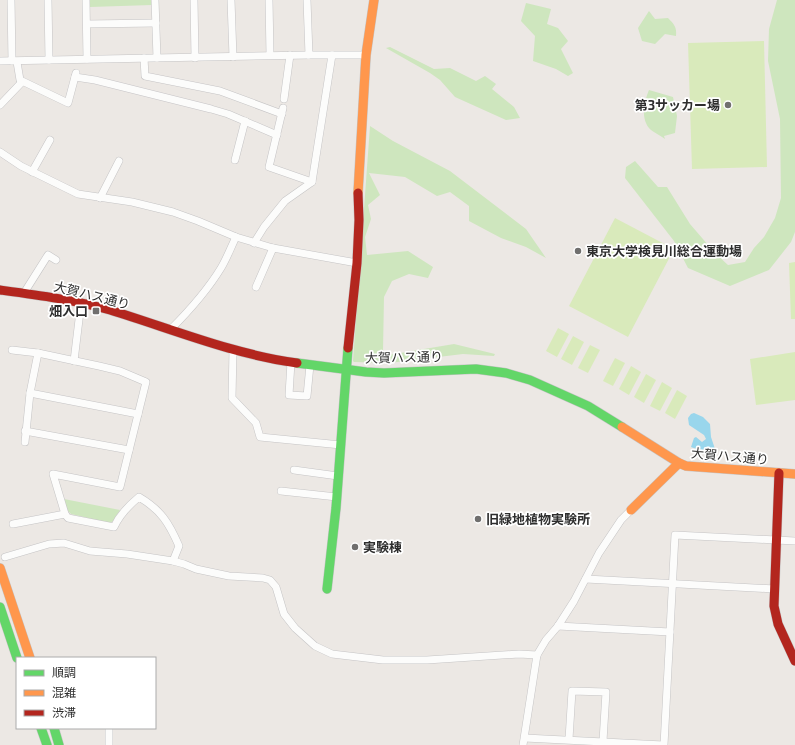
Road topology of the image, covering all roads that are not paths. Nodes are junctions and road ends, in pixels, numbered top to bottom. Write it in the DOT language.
graph roads {
  1 [pos="10,0"];
  2 [pos="48,0"];
  3 [pos="86,0"];
  4 [pos="156,0"];
  5 [pos="194,0"];
  6 [pos="231,0"];
  7 [pos="269,0"];
  8 [pos="307,0"];
  9 [pos="374,0"];
  10 [pos="156,23"];
  11 [pos="87,24"];
  12 [pos="270,55"];
  13 [pos="290,55"];
  14 [pos="309,55"];
  15 [pos="332,55"];
  16 [pos="366,55"];
  17 [pos="233,57"];
  18 [pos="144,58"];
  19 [pos="157,58"];
  20 [pos="195,58"];
  21 [pos="87,59"];
  22 [pos="50,60"];
  23 [pos="0,61"];
  24 [pos="14,61"];
  25 [pos="22,82"];
  26 [pos="284,100"];
  27 [pos="0,105"];
  28 [pos="245,121"];
  29 [pos="277,135"];
  30 [pos="50,140"];
  31 [pos="0,152"];
  32 [pos="235,160"];
  33 [pos="119,161"];
  34 [pos="32,172"];
  35 [pos="312,182"];
  36 [pos="100,198"];
  37 [pos="236,237"];
  38 [pos="254,243"];
  39 [pos="273,248"];
  40 [pos="56,260"];
  41 [pos="357,263"];
  42 [pos="256,287"];
  43 [pos="0,290"];
  44 [pos="24,292"];
  45 [pos="81,303"];
  46 [pos="170,330"];
  47 [pos="12,350"];
  48 [pos="233,350"];
  49 [pos="38,353"];
  50 [pos="74,361"];
  51 [pos="291,362"];
  52 [pos="310,365"];
  53 [pos="346,370"];
  54 [pos="30,393"];
  55 [pos="138,414"];
  56 [pos="25,431"];
  57 [pos="25,442"];
  58 [pos="341,445"];
  59 [pos="129,450"];
  60 [pos="679,463"];
  61 [pos="294,470"];
  62 [pos="779,473"];
  63 [pos="795,474"];
  64 [pos="338,476"];
  65 [pos="281,490"];
  66 [pos="337,497"];
  67 [pos="631,510"];
  68 [pos="64,514"];
  69 [pos="13,524"];
  70 [pos="777,539"];
  71 [pos="795,541"];
  72 [pos="5,557"];
  73 [pos="173,561"];
  74 [pos="0,568"];
  75 [pos="586,579"];
  76 [pos="672,584"];
  77 [pos="327,589"];
  78 [pos="774,589"];
  79 [pos="0,607"];
  80 [pos="558,626"];
  81 [pos="670,632"];
  82 [pos="537,655"];
  83 [pos="17,657"];
  84 [pos="30,657"];
  85 [pos="795,661"];
  86 [pos="41,729"];
  87 [pos="54,729"];
  88 [pos="109,729"];
  89 [pos="568,739"];
  90 [pos="524,741"];
  91 [pos="603,741"];
  92 [pos="47,745"];
  93 [pos="59,745"];
  94 [pos="109,745"];
  95 [pos="663,745"];
  1 -- 24 [label="street"];
  2 -- 22 [label="street"];
  3 -- 11 [label="street"];
  4 -- 10 [label="street"];
  5 -- 20 [label="street"];
  6 -- 17 [label="street"];
  7 -- 12 [label="street"];
  8 -- 14 [label="street"];
  9 -- 16 [label="main road"];
  10 -- 11 [label="street"];
  10 -- 19 [label="street"];
  11 -- 21 [label="street"];
  12 -- 13 [label="street"];
  12 -- 17 [label="street"];
  13 -- 14 [label="street"];
  13 -- 26 [label="street"];
  14 -- 15 [label="street"];
  15 -- 16 [label="street"];
  15 -- 35 [label="street"];
  16 -- 41 [label="main road"];
  17 -- 20 [label="street"];
  18 -- 19 [label="street"];
  18 -- 21 [label="street"];
  18 -- 29 [label="street"];
  19 -- 20 [label="street"];
  21 -- 22 [label="street"];
  22 -- 24 [label="street"];
  23 -- 24 [label="street"];
  24 -- 25 [label="street"];
  25 -- 27 [label="street"];
  25 -- 28 [label="street"];
  28 -- 29 [label="street"];
  28 -- 32 [label="street"];
  29 -- 35 [label="street"];
  30 -- 34 [label="street"];
  31 -- 34 [label="street"];
  33 -- 36 [label="street"];
  34 -- 36 [label="street"];
  35 -- 38 [label="street"];
  36 -- 37 [label="street"];
  37 -- 38 [label="street"];
  37 -- 46 [label="street"];
  38 -- 39 [label="street"];
  39 -- 41 [label="street"];
  39 -- 42 [label="street"];
  40 -- 44 [label="street"];
  41 -- 53 [label="main road"];
  43 -- 44 [label="main road, 大賀ハス通り"];
  44 -- 45 [label="main road, 大賀ハス通り"];
  45 -- 46 [label="main road, 大賀ハス通り"];
  45 -- 50 [label="street"];
  46 -- 48 [label="main road, 大賀ハス通り"];
  47 -- 49 [label="street"];
  48 -- 51 [label="main road, 大賀ハス通り"];
  48 -- 58 [label="street"];
  49 -- 50 [label="street"];
  49 -- 54 [label="street"];
  50 -- 55 [label="street"];
  51 -- 52 [label="main road, 大賀ハス通り"];
  51 -- 52 [label="street"];
  52 -- 53 [label="main road, 大賀ハス通り"];
  53 -- 58 [label="main road"];
  53 -- 60 [label="main road, 大賀ハス通り"];
  54 -- 55 [label="street"];
  54 -- 56 [label="street"];
  55 -- 59 [label="street"];
  56 -- 57 [label="street"];
  56 -- 59 [label="street"];
  58 -- 64 [label="main road"];
  59 -- 68 [label="street"];
  60 -- 62 [label="main road, 大賀ハス通り"];
  60 -- 67 [label="main road"];
  61 -- 64 [label="street"];
  62 -- 63 [label="main road, 大賀ハス通り"];
  62 -- 70 [label="main road"];
  64 -- 66 [label="main road"];
  65 -- 66 [label="street"];
  66 -- 77 [label="main road"];
  67 -- 75 [label="street"];
  68 -- 69 [label="street"];
  68 -- 73 [label="street"];
  70 -- 71 [label="street"];
  70 -- 76 [label="street"];
  70 -- 78 [label="main road"];
  72 -- 73 [label="street"];
  73 -- 82 [label="street"];
  74 -- 84 [label="main road"];
  75 -- 76 [label="street"];
  75 -- 80 [label="street"];
  76 -- 78 [label="street"];
  76 -- 81 [label="street"];
  78 -- 85 [label="main road"];
  79 -- 83 [label="main road"];
  80 -- 81 [label="street"];
  80 -- 82 [label="street"];
  81 -- 95 [label="street"];
  82 -- 90 [label="street"];
  86 -- 92 [label="main road"];
  87 -- 93 [label="main road"];
  88 -- 94 [label="street"];
  89 -- 90 [label="street"];
  89 -- 91 [label="street"];
  89 -- 91 [label="street"];
  91 -- 95 [label="street"];
}
